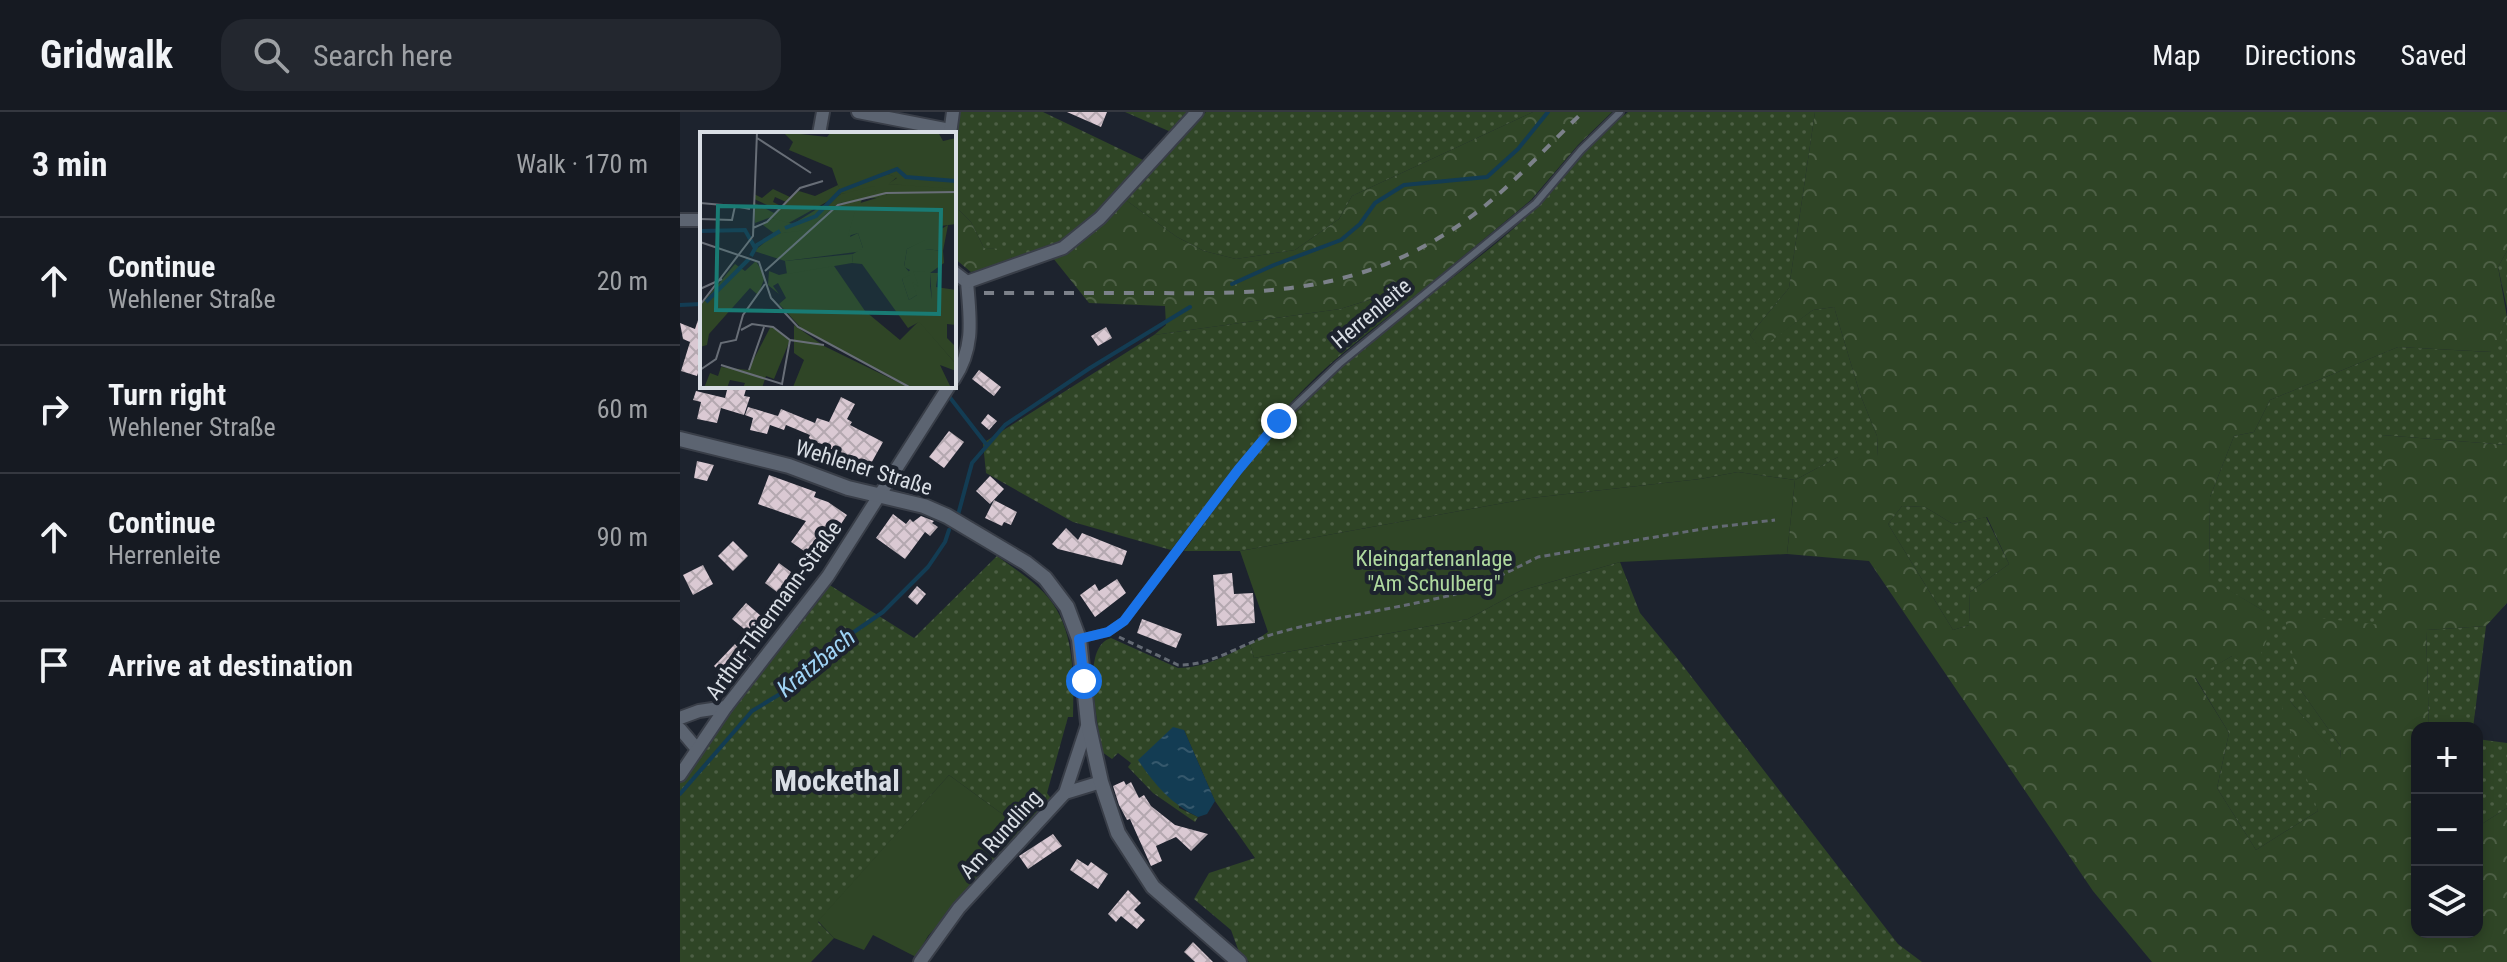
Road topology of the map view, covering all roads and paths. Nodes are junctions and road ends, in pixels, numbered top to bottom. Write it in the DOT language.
graph roads {
  1 [pos="823,112"];
  2 [pos="858,112"];
  3 [pos="953,112"];
  4 [pos="1197,112"];
  5 [pos="1620,112"];
  6 [pos="819,132"];
  7 [pos="950,132"];
  8 [pos="956,274"];
  9 [pos="967,282"];
  10 [pos="956,376"];
  11 [pos="948,388"];
  12 [pos="680,439"];
  13 [pos="880,495"];
  14 [pos="1775,520"];
  15 [pos="1108,632"];
  16 [pos="1079,639"];
  17 [pos="726,707"];
  18 [pos="680,718"];
  19 [pos="1088,723"];
  20 [pos="680,729"];
  21 [pos="697,749"];
  22 [pos="680,775"];
  23 [pos="1101,782"];
  24 [pos="1065,793"];
  25 [pos="920,962"];
  26 [pos="1239,962"];
  1 -- 6 [label="street"];
  2 -- 7 [label="street"];
  3 -- 7 [label="street"];
  4 -- 9 [label="street"];
  5 -- 15 [label="lane, Herrenleite"];
  8 -- 9 [label="street"];
  9 -- 10 [label="street"];
  11 -- 13 [label="street, Arthur-Thiermann-Straße"];
  12 -- 13 [label="street, Wehlener Straße"];
  13 -- 16 [label="street, Wehlener Straße"];
  13 -- 17 [label="street, Arthur-Thiermann-Straße"];
  14 -- 15 [label="path"];
  15 -- 16 [label="lane"];
  16 -- 19 [label="street, Wehlener Straße"];
  17 -- 18 [label="street"];
  17 -- 21 [label="street, Arthur-Thiermann-Straße"];
  19 -- 23 [label="street, Wehlener Straße"];
  19 -- 24 [label="street, Am Rundling"];
  20 -- 21 [label="street"];
  21 -- 22 [label="street, Arthur-Thiermann-Straße"];
  23 -- 24 [label="street"];
  23 -- 26 [label="street, Wehlener Straße"];
  24 -- 25 [label="street, Am Rundling"];
}
